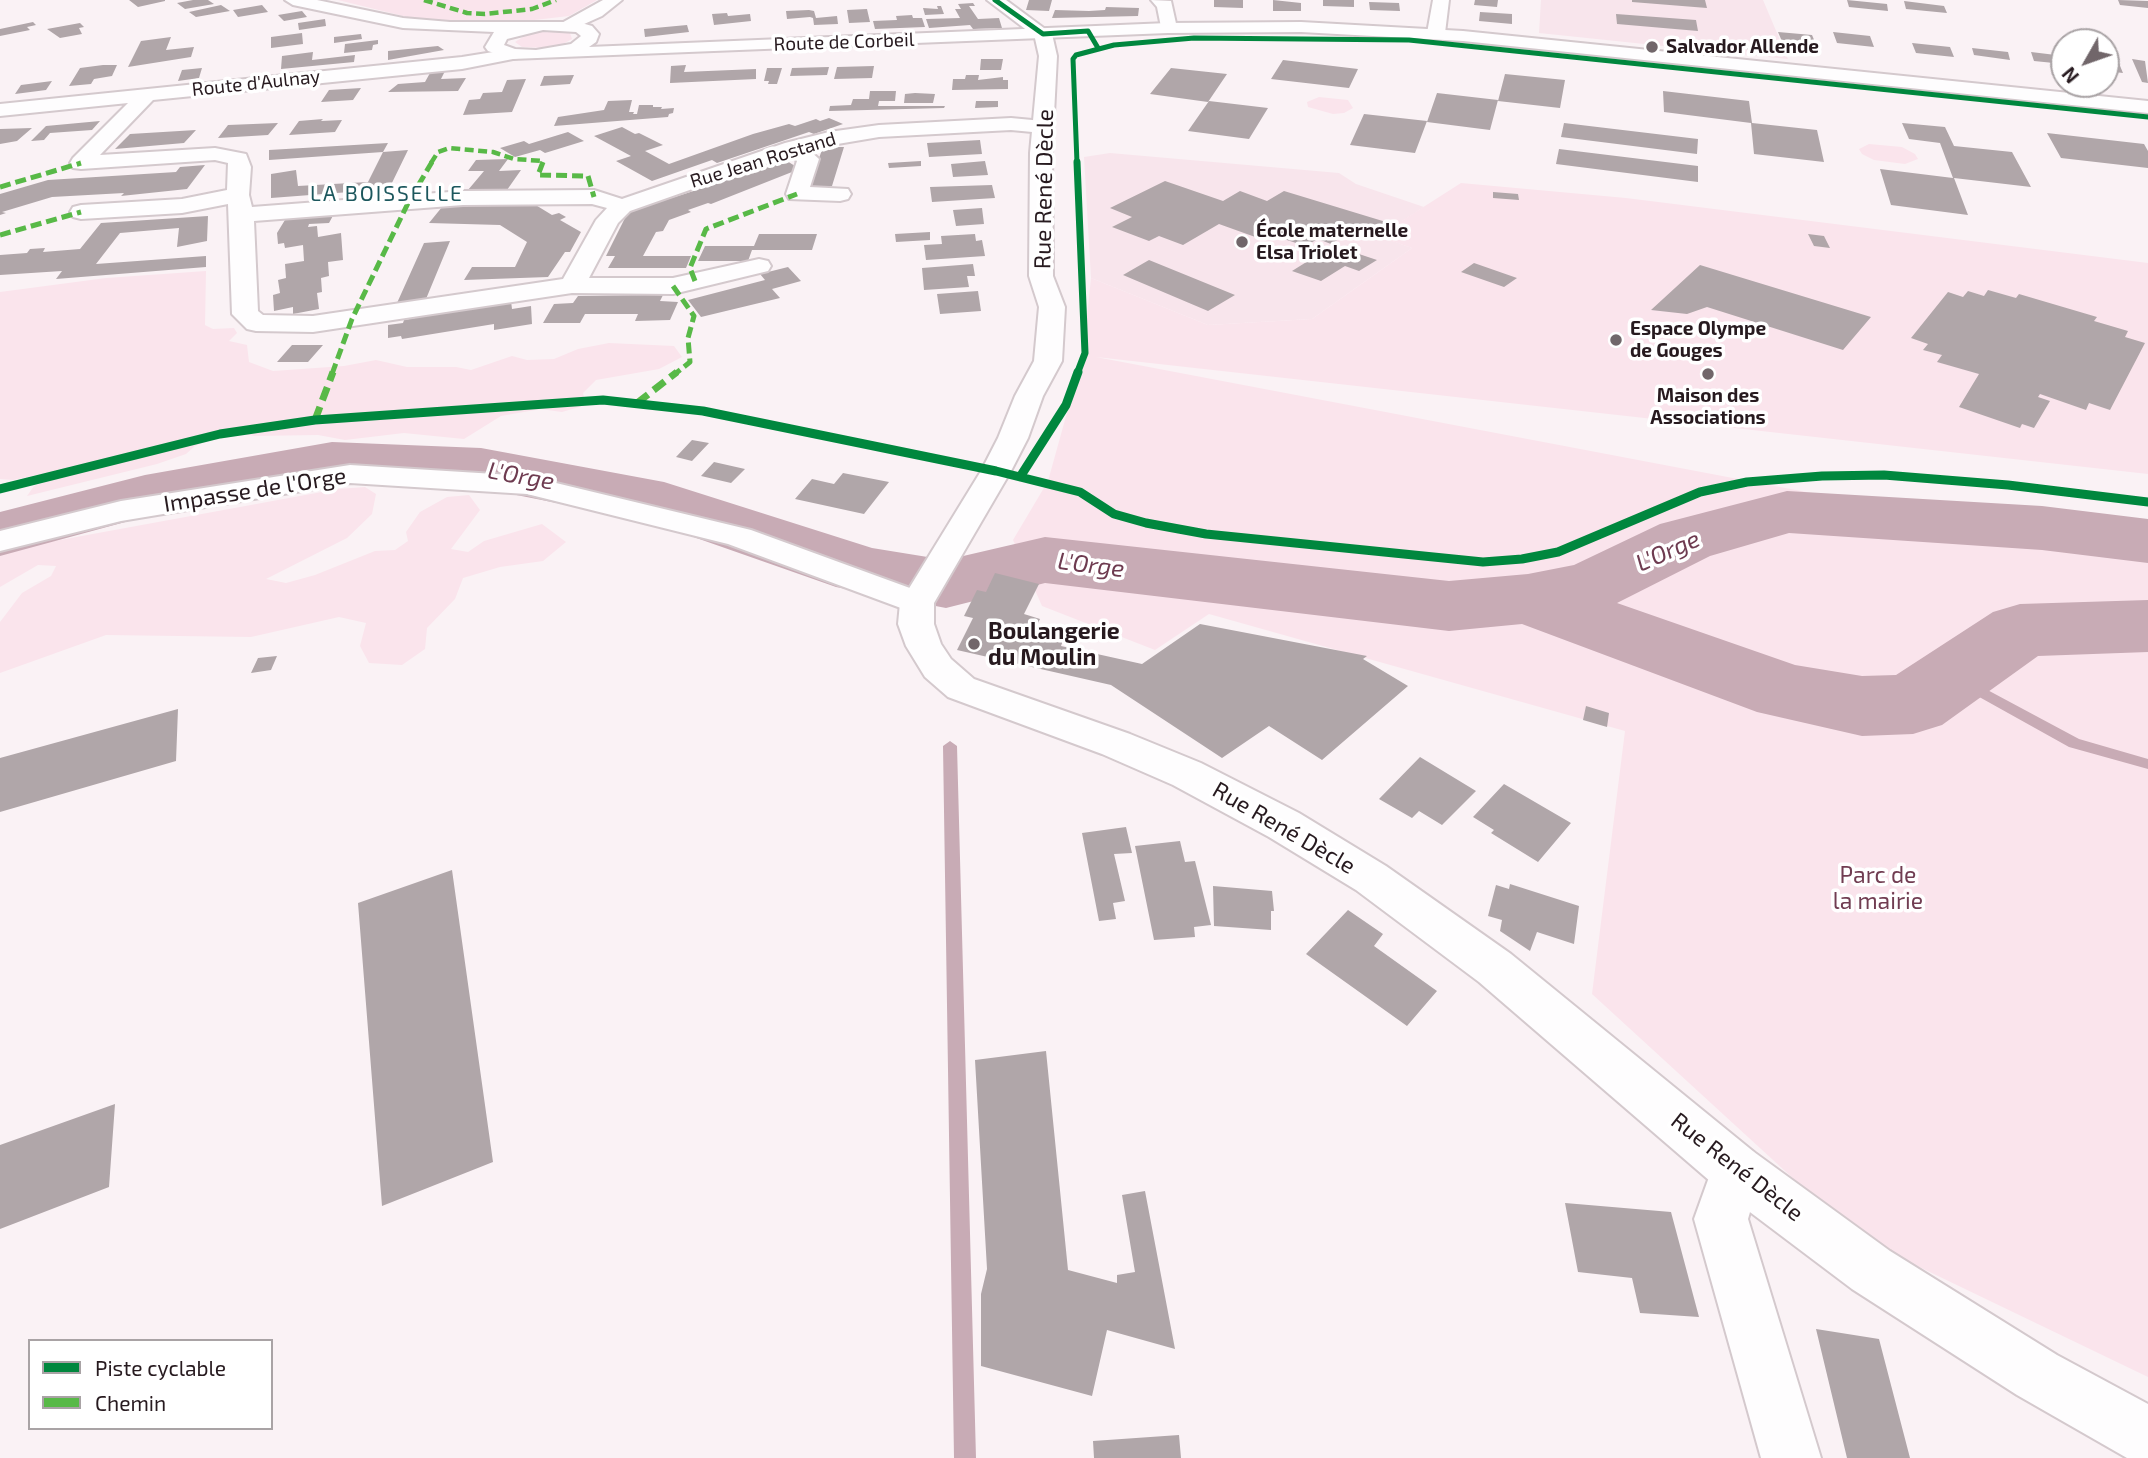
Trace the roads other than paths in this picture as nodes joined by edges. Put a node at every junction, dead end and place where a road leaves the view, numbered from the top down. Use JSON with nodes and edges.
{"nodes":[{"id":1,"x":293,"y":0,"type":"edge"},
{"id":2,"x":614,"y":0,"type":"edge"},
{"id":3,"x":995,"y":0,"type":"edge"},
{"id":4,"x":1159,"y":0,"type":"edge"},
{"id":5,"x":1441,"y":0,"type":"edge"},
{"id":6,"x":567,"y":25,"type":"junction"},
{"id":7,"x":450,"y":27,"type":"junction"},
{"id":8,"x":530,"y":27,"type":"junction"},
{"id":9,"x":1168,"y":28,"type":"junction"},
{"id":10,"x":1436,"y":33,"type":"junction"},
{"id":11,"x":1043,"y":34,"type":"junction"},
{"id":12,"x":590,"y":38,"type":"junction"},
{"id":13,"x":502,"y":46,"type":"junction"},
{"id":14,"x":646,"y":49,"type":"junction"},
{"id":15,"x":549,"y":54,"type":"junction"},
{"id":16,"x":147,"y":95,"type":"junction"},
{"id":17,"x":2148,"y":107,"type":"edge"},
{"id":18,"x":0,"y":110,"type":"edge"},
{"id":19,"x":1043,"y":127,"type":"junction"},
{"id":20,"x":792,"y":147,"type":"junction"},
{"id":21,"x":840,"y":194,"type":"dead end"},
{"id":22,"x":240,"y":205,"type":"junction"},
{"id":23,"x":622,"y":206,"type":"junction"},
{"id":24,"x":81,"y":212,"type":"dead end"},
{"id":25,"x":759,"y":266,"type":"dead end"},
{"id":26,"x":572,"y":285,"type":"junction"},
{"id":27,"x":0,"y":541,"type":"edge"},
{"id":28,"x":922,"y":592,"type":"junction"},
{"id":29,"x":1735,"y":1170,"type":"junction"},
{"id":30,"x":2148,"y":1437,"type":"edge"},
{"id":31,"x":1791,"y":1458,"type":"edge"}],
"edges":[{"from":1,"to":7,"type":"street"},
{"from":2,"to":6,"type":"street"},
{"from":3,"to":11,"type":"street"},
{"from":4,"to":9,"type":"street"},
{"from":5,"to":10,"type":"street"},
{"from":6,"to":8,"type":"street"},
{"from":6,"to":12,"type":"street"},
{"from":7,"to":8,"type":"street"},
{"from":7,"to":13,"type":"street"},
{"from":8,"to":13,"type":"street"},
{"from":9,"to":10,"type":"street","name":"Route de Corbeil"},
{"from":9,"to":11,"type":"street","name":"Route de Corbeil"},
{"from":10,"to":17,"type":"street","name":"Route de Corbeil"},
{"from":11,"to":14,"type":"street","name":"Route de Corbeil"},
{"from":11,"to":19,"type":"street","name":"Rue René Dècle"},
{"from":12,"to":14,"type":"street"},
{"from":12,"to":15,"type":"street"},
{"from":13,"to":15,"type":"street"},
{"from":13,"to":16,"type":"street","name":"Route d'Aulnay"},
{"from":14,"to":15,"type":"street"},
{"from":16,"to":18,"type":"street","name":"Route d'Aulnay"},
{"from":16,"to":22,"type":"street"},
{"from":19,"to":20,"type":"street","name":"Rue Jean Rostand"},
{"from":19,"to":28,"type":"street","name":"Rue René Dècle"},
{"from":20,"to":21,"type":"street"},
{"from":20,"to":23,"type":"street","name":"Rue Jean Rostand"},
{"from":22,"to":23,"type":"street"},
{"from":22,"to":24,"type":"street"},
{"from":22,"to":26,"type":"street"},
{"from":23,"to":26,"type":"street"},
{"from":25,"to":26,"type":"street"},
{"from":27,"to":28,"type":"street","name":"Impasse de l'Orge"},
{"from":28,"to":29,"type":"street","name":"Rue René Dècle"},
{"from":29,"to":30,"type":"street","name":"Rue René Dècle"},
{"from":29,"to":31,"type":"street"}]}
